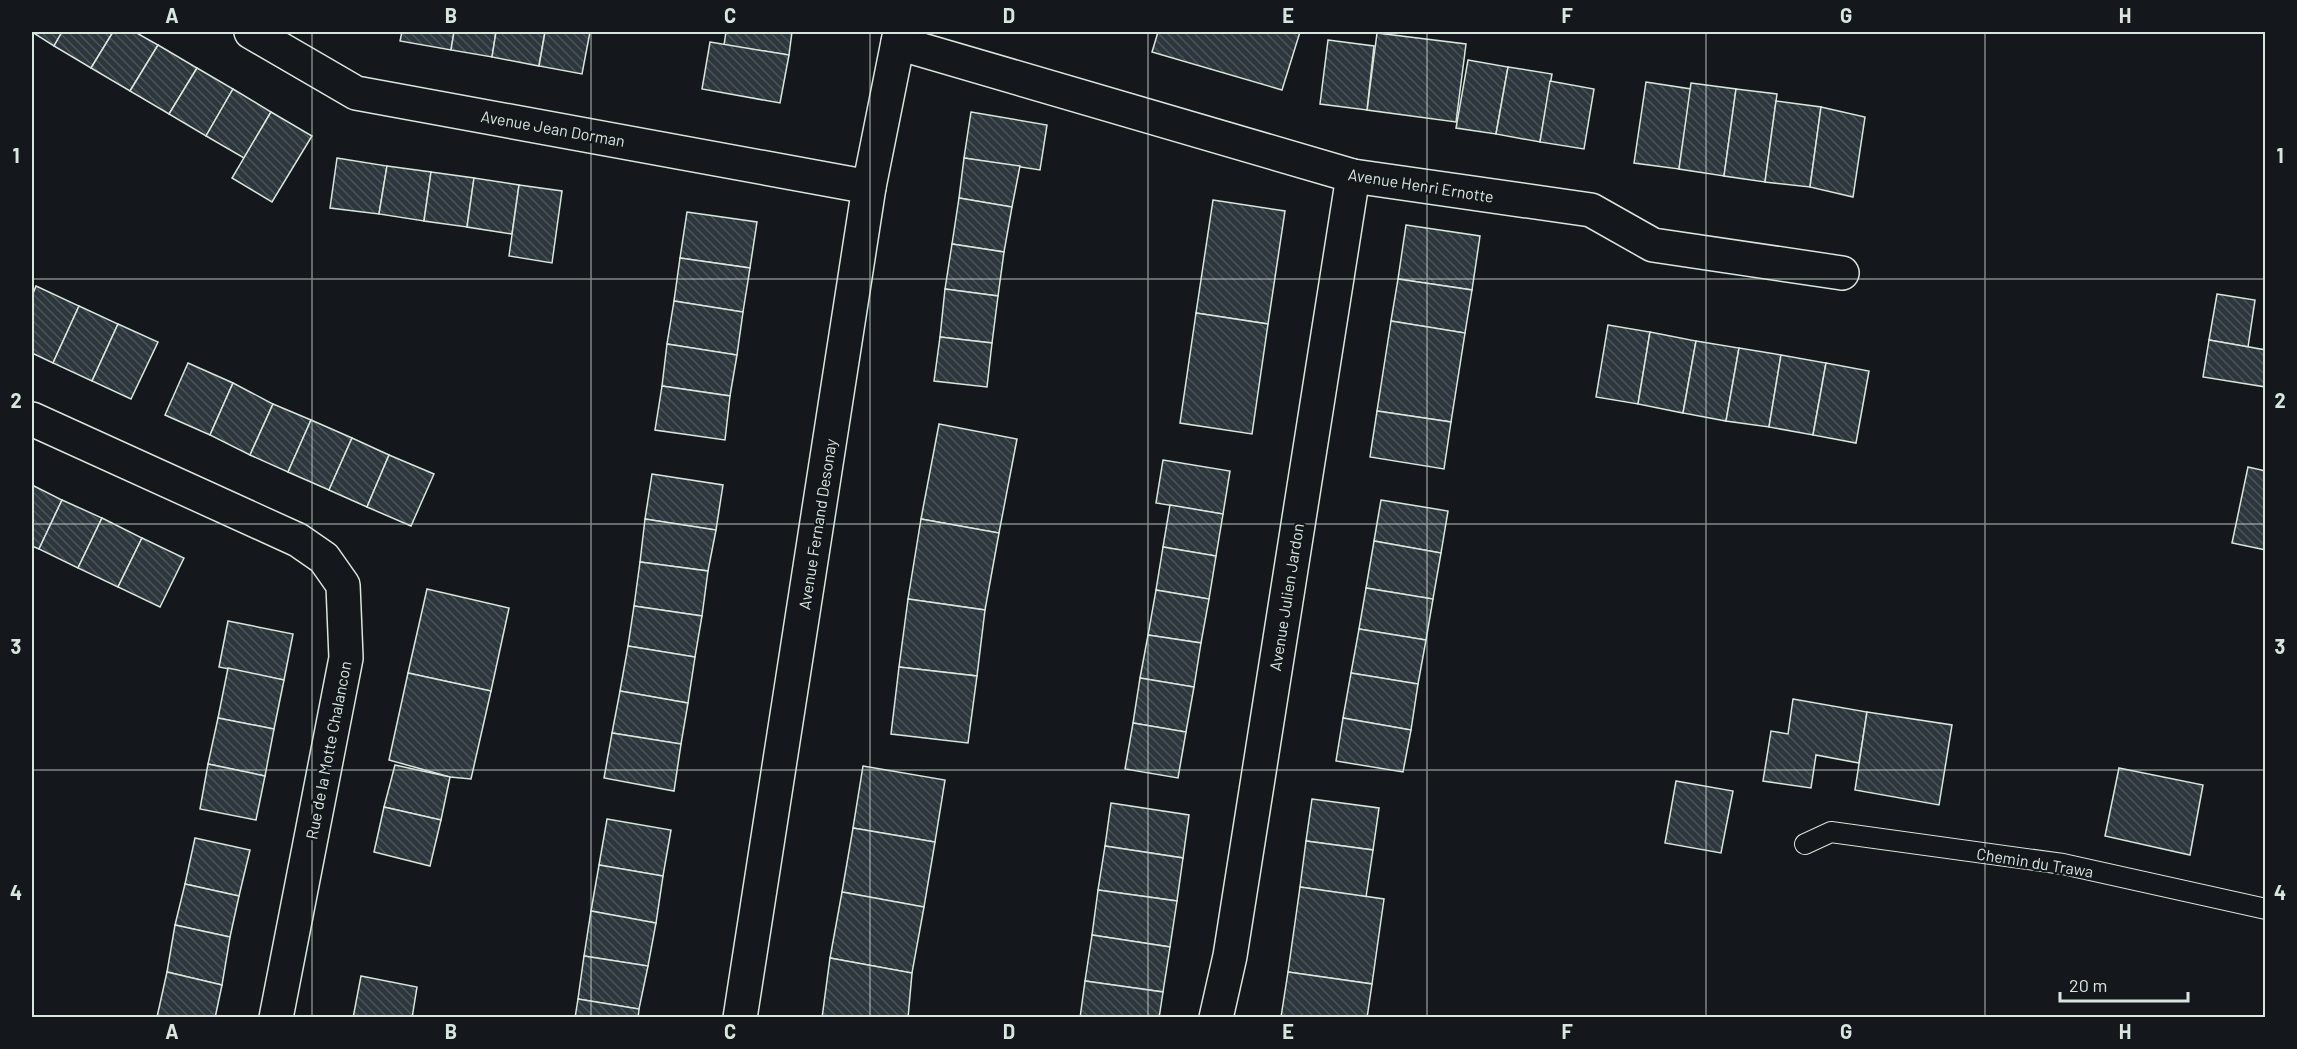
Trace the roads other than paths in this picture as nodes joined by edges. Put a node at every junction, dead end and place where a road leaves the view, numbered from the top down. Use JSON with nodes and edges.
{"nodes":[{"id":1,"x":251,"y":32,"type":"edge"},
{"id":2,"x":899,"y":37,"type":"edge"},
{"id":3,"x":1353,"y":176,"type":"junction"},
{"id":4,"x":869,"y":187,"type":"junction"},
{"id":5,"x":1842,"y":273,"type":"dead end"},
{"id":6,"x":32,"y":418,"type":"edge"},
{"id":7,"x":1805,"y":844,"type":"dead end"},
{"id":8,"x":2265,"y":909,"type":"edge"},
{"id":9,"x":276,"y":1017,"type":"edge"},
{"id":10,"x":740,"y":1017,"type":"edge"},
{"id":11,"x":1216,"y":1017,"type":"edge"}],
"edges":[{"from":1,"to":4,"type":"street","name":"Avenue Jean Dorman"},
{"from":2,"to":3,"type":"street","name":"Avenue Henri Ernotte"},
{"from":2,"to":4,"type":"street","name":"Avenue Fernand Desonay"},
{"from":3,"to":5,"type":"street","name":"Avenue Henri Ernotte"},
{"from":3,"to":11,"type":"street","name":"Avenue Julien Jardon"},
{"from":4,"to":10,"type":"street","name":"Avenue Fernand Desonay"},
{"from":6,"to":9,"type":"street","name":"Rue de la Motte Chalancon"},
{"from":7,"to":8,"type":"lane","name":"Chemin du Trawa"}]}
